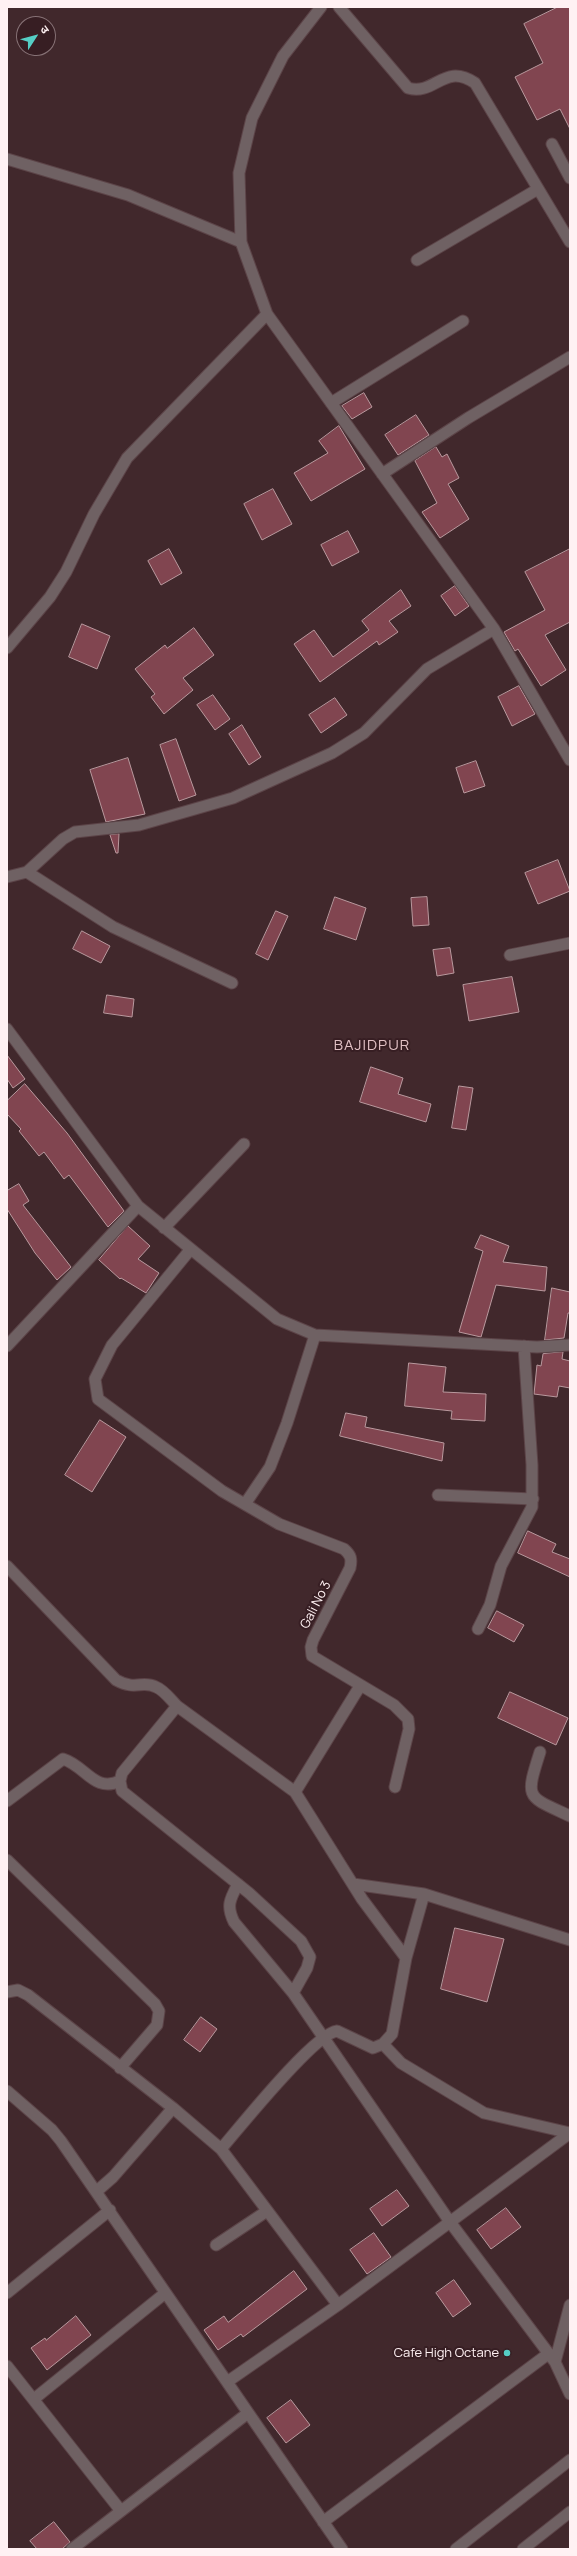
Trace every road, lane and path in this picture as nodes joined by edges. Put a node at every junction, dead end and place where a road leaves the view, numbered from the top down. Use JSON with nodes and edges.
{"nodes":[{"id":1,"x":321,"y":7,"type":"edge"},
{"id":2,"x":339,"y":7,"type":"edge"},
{"id":3,"x":552,"y":144,"type":"dead end"},
{"id":4,"x":7,"y":159,"type":"edge"},
{"id":5,"x":570,"y":178,"type":"edge"},
{"id":6,"x":538,"y":189,"type":"junction"},
{"id":7,"x":241,"y":242,"type":"junction"},
{"id":8,"x":570,"y":242,"type":"edge"},
{"id":9,"x":417,"y":260,"type":"dead end"},
{"id":10,"x":267,"y":314,"type":"junction"},
{"id":11,"x":463,"y":321,"type":"dead end"},
{"id":12,"x":570,"y":357,"type":"edge"},
{"id":13,"x":331,"y":403,"type":"junction"},
{"id":14,"x":382,"y":474,"type":"junction"},
{"id":15,"x":494,"y":628,"type":"junction"},
{"id":16,"x":7,"y":648,"type":"edge"},
{"id":17,"x":569,"y":756,"type":"edge"},
{"id":18,"x":27,"y":872,"type":"junction"},
{"id":19,"x":7,"y":877,"type":"edge"},
{"id":20,"x":570,"y":943,"type":"edge"},
{"id":21,"x":510,"y":955,"type":"dead end"},
{"id":22,"x":232,"y":983,"type":"dead end"},
{"id":23,"x":7,"y":1029,"type":"edge"},
{"id":24,"x":244,"y":1144,"type":"dead end"},
{"id":25,"x":138,"y":1206,"type":"junction"},
{"id":26,"x":164,"y":1228,"type":"junction"},
{"id":27,"x":190,"y":1250,"type":"junction"},
{"id":28,"x":315,"y":1335,"type":"junction"},
{"id":29,"x":570,"y":1345,"type":"edge"},
{"id":30,"x":7,"y":1346,"type":"edge"},
{"id":31,"x":524,"y":1346,"type":"junction"},
{"id":32,"x":438,"y":1495,"type":"dead end"},
{"id":33,"x":533,"y":1499,"type":"junction"},
{"id":34,"x":245,"y":1504,"type":"junction"},
{"id":35,"x":7,"y":1566,"type":"edge"},
{"id":36,"x":478,"y":1629,"type":"dead end"},
{"id":37,"x":360,"y":1686,"type":"junction"},
{"id":38,"x":177,"y":1706,"type":"junction"},
{"id":39,"x":540,"y":1752,"type":"dead end"},
{"id":40,"x":120,"y":1781,"type":"junction"},
{"id":41,"x":396,"y":1787,"type":"dead end"},
{"id":42,"x":295,"y":1792,"type":"junction"},
{"id":43,"x":7,"y":1801,"type":"edge"},
{"id":44,"x":570,"y":1816,"type":"edge"},
{"id":45,"x":7,"y":1860,"type":"edge"},
{"id":46,"x":238,"y":1884,"type":"junction"},
{"id":47,"x":353,"y":1884,"type":"junction"},
{"id":48,"x":424,"y":1894,"type":"junction"},
{"id":49,"x":570,"y":1940,"type":"edge"},
{"id":50,"x":406,"y":1958,"type":"junction"},
{"id":51,"x":7,"y":1992,"type":"edge"},
{"id":52,"x":293,"y":1993,"type":"junction"},
{"id":53,"x":323,"y":2037,"type":"junction"},
{"id":54,"x":383,"y":2044,"type":"junction"},
{"id":55,"x":120,"y":2068,"type":"junction"},
{"id":56,"x":7,"y":2091,"type":"edge"},
{"id":57,"x":173,"y":2108,"type":"junction"},
{"id":58,"x":570,"y":2133,"type":"edge"},
{"id":59,"x":221,"y":2149,"type":"junction"},
{"id":60,"x":98,"y":2191,"type":"junction"},
{"id":61,"x":110,"y":2210,"type":"junction"},
{"id":62,"x":267,"y":2210,"type":"junction"},
{"id":63,"x":450,"y":2222,"type":"junction"},
{"id":64,"x":216,"y":2245,"type":"dead end"},
{"id":65,"x":7,"y":2292,"type":"edge"},
{"id":66,"x":164,"y":2294,"type":"junction"},
{"id":67,"x":338,"y":2305,"type":"junction"},
{"id":68,"x":570,"y":2305,"type":"edge"},
{"id":69,"x":552,"y":2358,"type":"junction"},
{"id":70,"x":7,"y":2366,"type":"edge"},
{"id":71,"x":227,"y":2382,"type":"junction"},
{"id":72,"x":570,"y":2394,"type":"edge"},
{"id":73,"x":34,"y":2400,"type":"junction"},
{"id":74,"x":248,"y":2413,"type":"junction"},
{"id":75,"x":570,"y":2460,"type":"edge"},
{"id":76,"x":121,"y":2511,"type":"junction"},
{"id":77,"x":570,"y":2512,"type":"edge"},
{"id":78,"x":323,"y":2522,"type":"junction"},
{"id":79,"x":72,"y":2549,"type":"edge"},
{"id":80,"x":342,"y":2549,"type":"edge"},
{"id":81,"x":456,"y":2549,"type":"edge"},
{"id":82,"x":524,"y":2549,"type":"edge"}],
"edges":[{"from":1,"to":7,"type":"street"},
{"from":2,"to":6,"type":"street"},
{"from":3,"to":5,"type":"street"},
{"from":4,"to":7,"type":"street"},
{"from":6,"to":8,"type":"street"},
{"from":6,"to":9,"type":"street"},
{"from":7,"to":10,"type":"street"},
{"from":10,"to":13,"type":"street"},
{"from":10,"to":16,"type":"street"},
{"from":11,"to":13,"type":"street"},
{"from":12,"to":14,"type":"street"},
{"from":13,"to":14,"type":"street"},
{"from":14,"to":15,"type":"street"},
{"from":15,"to":17,"type":"street"},
{"from":15,"to":18,"type":"street"},
{"from":18,"to":19,"type":"street"},
{"from":18,"to":22,"type":"street"},
{"from":20,"to":21,"type":"street"},
{"from":23,"to":25,"type":"street"},
{"from":24,"to":26,"type":"street"},
{"from":25,"to":26,"type":"street"},
{"from":25,"to":30,"type":"street"},
{"from":26,"to":27,"type":"street"},
{"from":27,"to":28,"type":"street"},
{"from":27,"to":34,"type":"street"},
{"from":28,"to":31,"type":"street"},
{"from":28,"to":34,"type":"street"},
{"from":29,"to":31,"type":"street"},
{"from":31,"to":33,"type":"street"},
{"from":32,"to":33,"type":"street"},
{"from":33,"to":36,"type":"street"},
{"from":34,"to":37,"type":"street","name":"Gali No 3"},
{"from":35,"to":38,"type":"street"},
{"from":37,"to":41,"type":"street"},
{"from":37,"to":42,"type":"street"},
{"from":38,"to":40,"type":"street"},
{"from":38,"to":42,"type":"street"},
{"from":39,"to":44,"type":"street"},
{"from":40,"to":43,"type":"street"},
{"from":40,"to":46,"type":"street"},
{"from":42,"to":47,"type":"street"},
{"from":45,"to":55,"type":"street"},
{"from":46,"to":52,"type":"street"},
{"from":46,"to":52,"type":"street"},
{"from":47,"to":48,"type":"street"},
{"from":47,"to":50,"type":"street"},
{"from":48,"to":49,"type":"street"},
{"from":48,"to":50,"type":"street"},
{"from":50,"to":54,"type":"street"},
{"from":51,"to":55,"type":"street"},
{"from":52,"to":53,"type":"street"},
{"from":53,"to":54,"type":"street"},
{"from":53,"to":59,"type":"street"},
{"from":53,"to":63,"type":"street"},
{"from":54,"to":58,"type":"street"},
{"from":55,"to":57,"type":"street"},
{"from":56,"to":60,"type":"street"},
{"from":57,"to":59,"type":"street"},
{"from":57,"to":60,"type":"street"},
{"from":58,"to":63,"type":"street"},
{"from":59,"to":62,"type":"street"},
{"from":60,"to":61,"type":"street"},
{"from":61,"to":65,"type":"street"},
{"from":61,"to":66,"type":"street"},
{"from":62,"to":64,"type":"street"},
{"from":62,"to":67,"type":"street"},
{"from":63,"to":67,"type":"street"},
{"from":63,"to":69,"type":"street"},
{"from":66,"to":71,"type":"street"},
{"from":66,"to":73,"type":"street"},
{"from":67,"to":71,"type":"street"},
{"from":68,"to":69,"type":"street"},
{"from":69,"to":72,"type":"street"},
{"from":69,"to":78,"type":"street"},
{"from":70,"to":73,"type":"street"},
{"from":71,"to":74,"type":"street"},
{"from":73,"to":76,"type":"street"},
{"from":74,"to":76,"type":"street"},
{"from":74,"to":78,"type":"street"},
{"from":75,"to":81,"type":"street"},
{"from":76,"to":79,"type":"street"},
{"from":77,"to":82,"type":"street"},
{"from":78,"to":80,"type":"street"}]}
